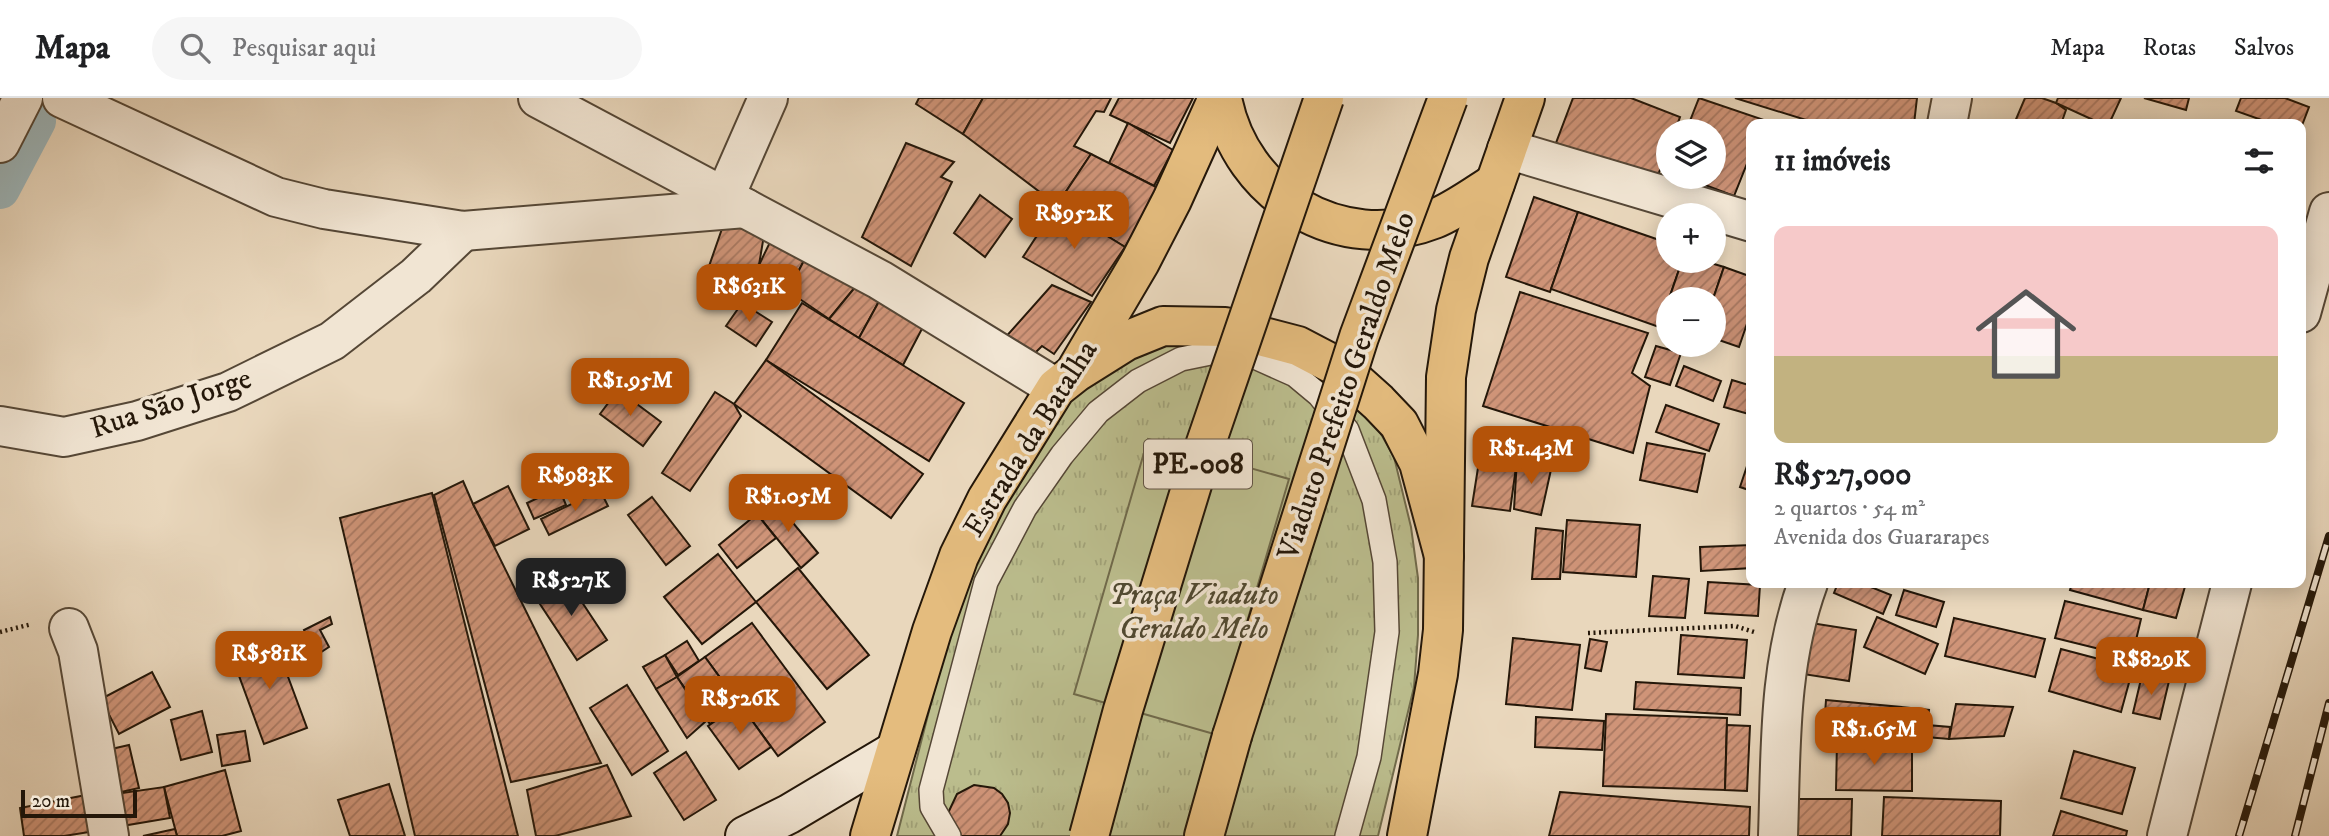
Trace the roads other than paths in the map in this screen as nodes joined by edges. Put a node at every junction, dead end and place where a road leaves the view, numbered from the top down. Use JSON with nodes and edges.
{"nodes":[{"id":1,"x":23,"y":98,"type":"edge"},
{"id":2,"x":62,"y":98,"type":"edge"},
{"id":3,"x":538,"y":98,"type":"edge"},
{"id":4,"x":768,"y":98,"type":"edge"},
{"id":5,"x":1220,"y":98,"type":"edge"},
{"id":6,"x":1324,"y":98,"type":"edge"},
{"id":7,"x":1448,"y":98,"type":"edge"},
{"id":8,"x":1525,"y":98,"type":"edge"},
{"id":9,"x":1952,"y":98,"type":"edge"},
{"id":10,"x":1948,"y":119,"type":"edge"},
{"id":11,"x":0,"y":143,"type":"edge"},
{"id":12,"x":1501,"y":166,"type":"junction"},
{"id":13,"x":735,"y":202,"type":"junction"},
{"id":14,"x":2329,"y":212,"type":"edge"},
{"id":15,"x":1746,"y":221,"type":"edge"},
{"id":16,"x":463,"y":231,"type":"junction"},
{"id":17,"x":2306,"y":295,"type":"edge"},
{"id":18,"x":1065,"y":380,"type":"junction"},
{"id":19,"x":0,"y":426,"type":"edge"},
{"id":20,"x":1444,"y":556,"type":"junction"},
{"id":21,"x":1806,"y":588,"type":"edge"},
{"id":22,"x":2231,"y":588,"type":"edge"},
{"id":23,"x":69,"y":628,"type":"dead end"},
{"id":24,"x":895,"y":751,"type":"junction"},
{"id":25,"x":109,"y":836,"type":"edge"},
{"id":26,"x":745,"y":836,"type":"edge"},
{"id":27,"x":870,"y":836,"type":"edge"},
{"id":28,"x":949,"y":836,"type":"edge"},
{"id":29,"x":1089,"y":836,"type":"edge"},
{"id":30,"x":1204,"y":836,"type":"edge"},
{"id":31,"x":1347,"y":836,"type":"edge"},
{"id":32,"x":1407,"y":836,"type":"edge"},
{"id":33,"x":1778,"y":836,"type":"edge"},
{"id":34,"x":2167,"y":836,"type":"edge"}],
"edges":[{"from":1,"to":11,"type":"street"},
{"from":2,"to":16,"type":"street"},
{"from":3,"to":13,"type":"street"},
{"from":4,"to":13,"type":"street"},
{"from":5,"to":12,"type":"main road"},
{"from":5,"to":18,"type":"main road","name":"Estrada da Batalha"},
{"from":6,"to":29,"type":"main road","number":"PE-008","bridge":true},
{"from":7,"to":30,"type":"main road","name":"Viaduto Prefeito Geraldo Melo","bridge":true},
{"from":8,"to":12,"type":"main road"},
{"from":9,"to":10,"type":"street"},
{"from":12,"to":15,"type":"street"},
{"from":12,"to":20,"type":"main road"},
{"from":13,"to":16,"type":"street"},
{"from":13,"to":18,"type":"street"},
{"from":14,"to":17,"type":"street"},
{"from":16,"to":19,"type":"street","name":"Rua São Jorge"},
{"from":18,"to":20,"type":"main road"},
{"from":18,"to":24,"type":"main road","name":"Estrada da Batalha"},
{"from":20,"to":32,"type":"main road"},
{"from":21,"to":33,"type":"street"},
{"from":22,"to":34,"type":"street"},
{"from":23,"to":25,"type":"street"},
{"from":24,"to":26,"type":"street"},
{"from":24,"to":27,"type":"main road","name":"Estrada da Batalha"},
{"from":28,"to":31,"type":"lane"}]}
